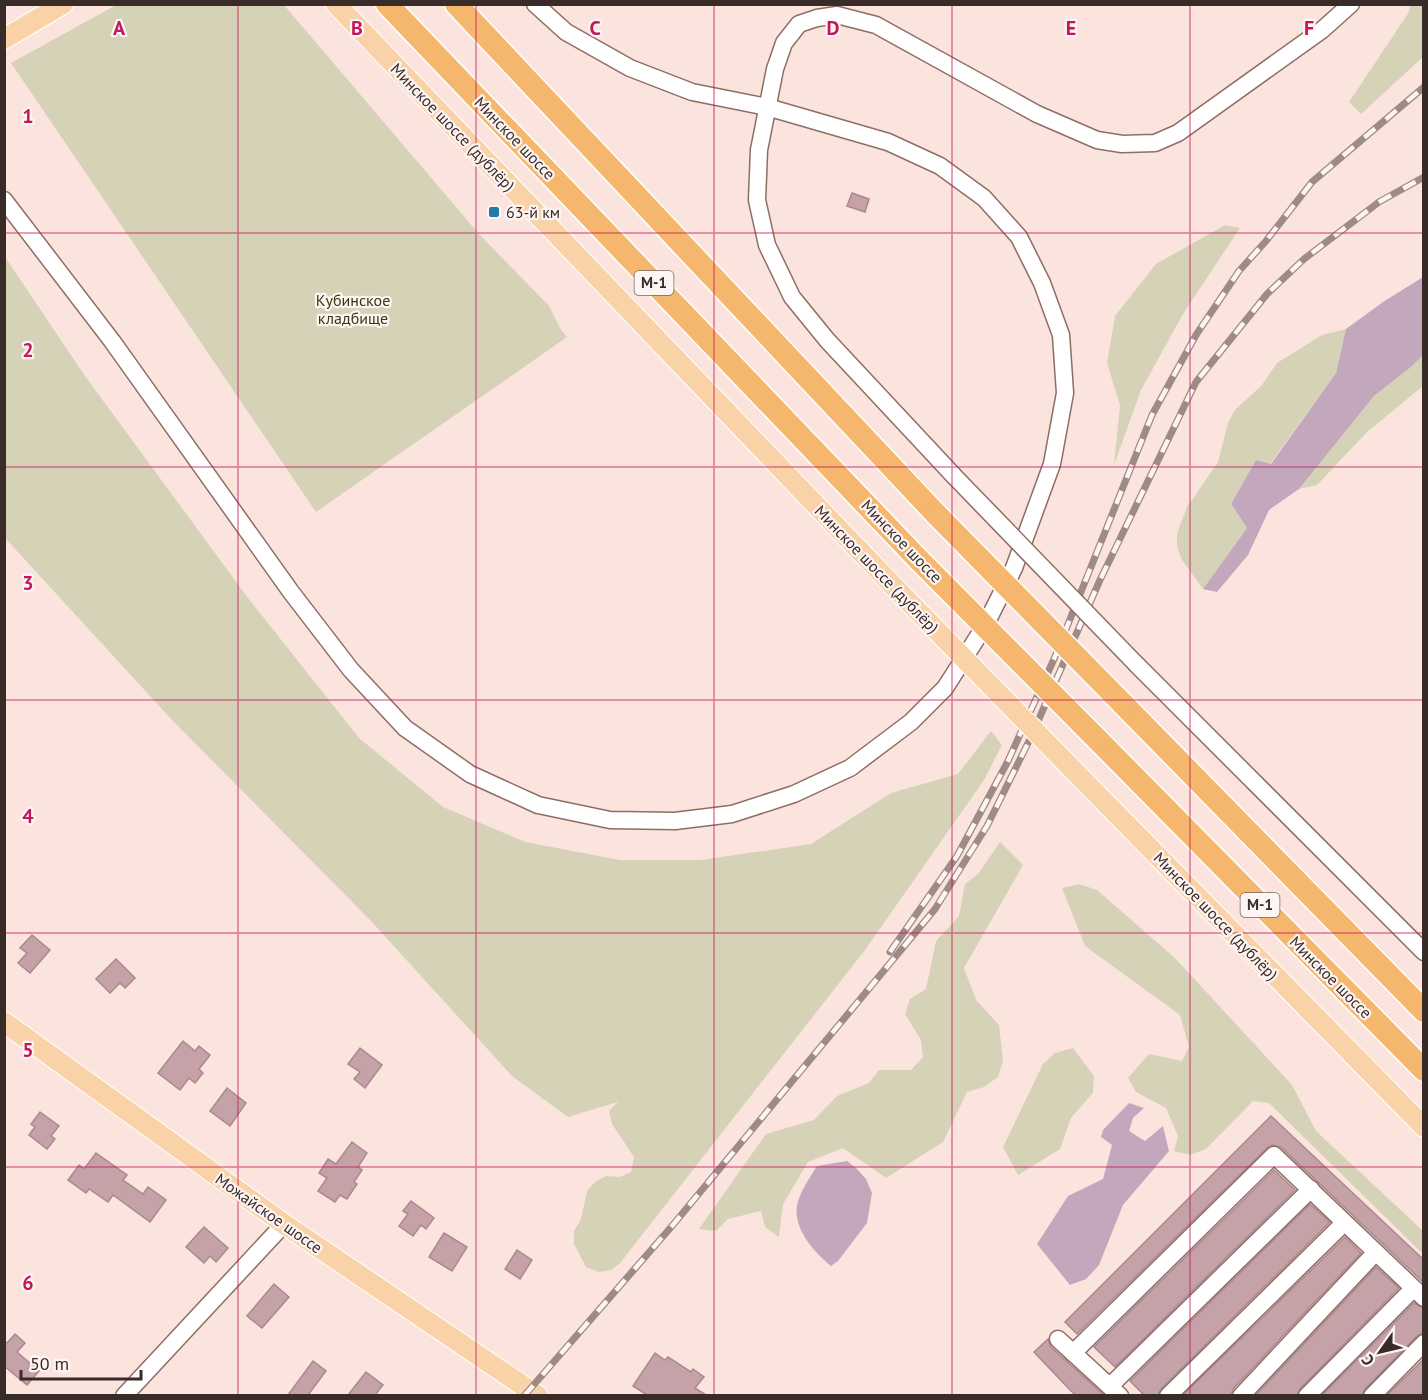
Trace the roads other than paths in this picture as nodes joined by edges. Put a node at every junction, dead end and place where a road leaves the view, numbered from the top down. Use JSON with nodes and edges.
{"nodes":[{"id":1,"x":63,"y":4,"type":"edge"},
{"id":2,"x":336,"y":4,"type":"edge"},
{"id":3,"x":387,"y":4,"type":"edge"},
{"id":4,"x":456,"y":4,"type":"edge"},
{"id":5,"x":535,"y":4,"type":"edge"},
{"id":6,"x":1351,"y":4,"type":"edge"},
{"id":7,"x":4,"y":39,"type":"edge"},
{"id":8,"x":767,"y":107,"type":"junction"},
{"id":9,"x":4,"y":200,"type":"edge"},
{"id":10,"x":1424,"y":952,"type":"edge"},
{"id":11,"x":1424,"y":1011,"type":"edge"},
{"id":12,"x":4,"y":1022,"type":"edge"},
{"id":13,"x":1424,"y":1070,"type":"edge"},
{"id":14,"x":1424,"y":1127,"type":"edge"},
{"id":15,"x":1311,"y":1189,"type":"junction"},
{"id":16,"x":1344,"y":1223,"type":"junction"},
{"id":17,"x":284,"y":1224,"type":"junction"},
{"id":18,"x":1375,"y":1253,"type":"junction"},
{"id":19,"x":1418,"y":1294,"type":"edge"},
{"id":20,"x":1058,"y":1339,"type":"dead end"},
{"id":21,"x":1424,"y":1343,"type":"edge"},
{"id":22,"x":1073,"y":1353,"type":"junction"},
{"id":23,"x":1115,"y":1391,"type":"edge"},
{"id":24,"x":124,"y":1395,"type":"edge"},
{"id":25,"x":538,"y":1395,"type":"edge"},
{"id":26,"x":1168,"y":1395,"type":"edge"},
{"id":27,"x":1241,"y":1395,"type":"edge"},
{"id":28,"x":1307,"y":1395,"type":"edge"},
{"id":29,"x":1372,"y":1395,"type":"edge"}],
"edges":[{"from":1,"to":7,"type":"main road"},
{"from":2,"to":14,"type":"main road","name":"Минское шоссе (дублёр)","bridge":true},
{"from":3,"to":13,"type":"highway","name":"Минское шоссе","number":"М-1","bridge":true},
{"from":4,"to":11,"type":"highway","number":"М-1","bridge":true},
{"from":5,"to":8,"type":"street"},
{"from":6,"to":8,"type":"street"},
{"from":8,"to":9,"type":"street"},
{"from":8,"to":10,"type":"street","bridge":true},
{"from":12,"to":17,"type":"main road","name":"Можайское шоссе"},
{"from":15,"to":16,"type":"street"},
{"from":15,"to":22,"type":"street"},
{"from":15,"to":23,"type":"street"},
{"from":16,"to":18,"type":"street"},
{"from":16,"to":26,"type":"street"},
{"from":17,"to":24,"type":"street"},
{"from":17,"to":25,"type":"main road","name":"Можайское шоссе"},
{"from":18,"to":19,"type":"street"},
{"from":18,"to":27,"type":"street"},
{"from":19,"to":28,"type":"street"},
{"from":20,"to":22,"type":"street"},
{"from":21,"to":29,"type":"street"},
{"from":22,"to":23,"type":"street"}]}
